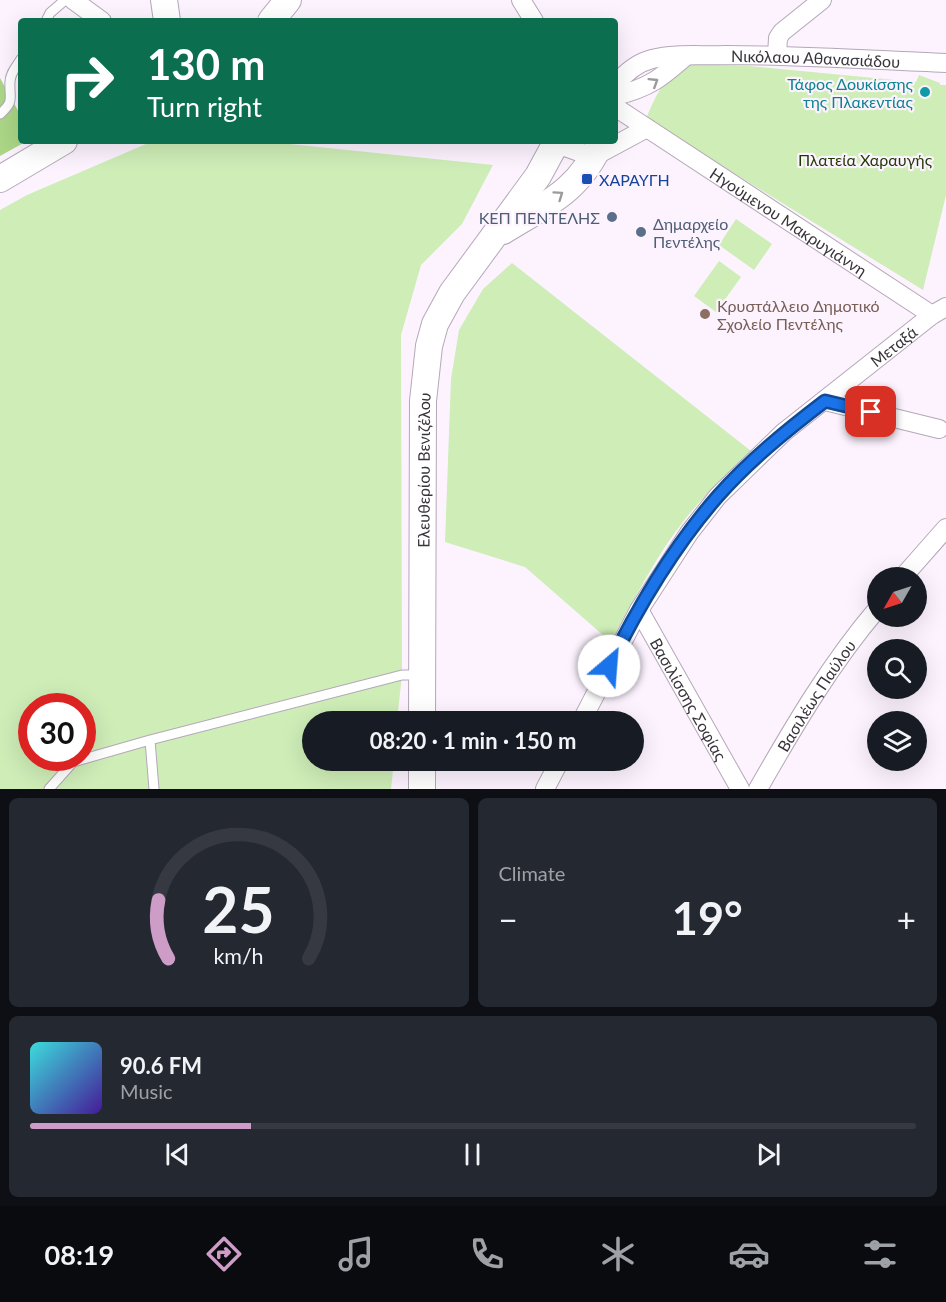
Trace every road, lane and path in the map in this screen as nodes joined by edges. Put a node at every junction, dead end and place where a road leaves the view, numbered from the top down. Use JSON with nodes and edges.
{"nodes":[{"id":1,"x":65,"y":0,"type":"edge"},
{"id":2,"x":73,"y":0,"type":"edge"},
{"id":3,"x":164,"y":0,"type":"edge"},
{"id":4,"x":288,"y":0,"type":"edge"},
{"id":5,"x":520,"y":0,"type":"edge"},
{"id":6,"x":822,"y":0,"type":"edge"},
{"id":7,"x":48,"y":18,"type":"edge"},
{"id":8,"x":98,"y":18,"type":"edge"},
{"id":9,"x":167,"y":18,"type":"edge"},
{"id":10,"x":273,"y":18,"type":"edge"},
{"id":11,"x":532,"y":18,"type":"edge"},
{"id":12,"x":777,"y":55,"type":"junction"},
{"id":13,"x":686,"y":56,"type":"junction"},
{"id":14,"x":946,"y":63,"type":"edge"},
{"id":15,"x":18,"y":65,"type":"edge"},
{"id":16,"x":618,"y":82,"type":"edge"},
{"id":17,"x":618,"y":95,"type":"edge"},
{"id":18,"x":618,"y":109,"type":"edge"},
{"id":19,"x":0,"y":114,"type":"edge"},
{"id":20,"x":647,"y":128,"type":"junction"},
{"id":21,"x":618,"y":140,"type":"edge"},
{"id":22,"x":59,"y":144,"type":"edge"},
{"id":23,"x":556,"y":144,"type":"edge"},
{"id":24,"x":568,"y":144,"type":"edge"},
{"id":25,"x":597,"y":149,"type":"edge"},
{"id":26,"x":0,"y":179,"type":"edge"},
{"id":27,"x":493,"y":238,"type":"junction"},
{"id":28,"x":939,"y":311,"type":"edge"},
{"id":29,"x":825,"y":401,"type":"junction"},
{"id":30,"x":939,"y":429,"type":"dead end"},
{"id":31,"x":946,"y":528,"type":"edge"},
{"id":32,"x":912,"y":567,"type":"edge"},
{"id":33,"x":639,"y":610,"type":"junction"},
{"id":34,"x":867,"y":621,"type":"edge"},
{"id":35,"x":422,"y":675,"type":"junction"},
{"id":36,"x":422,"y":711,"type":"edge"},
{"id":37,"x":587,"y":711,"type":"edge"},
{"id":38,"x":150,"y":740,"type":"junction"},
{"id":39,"x":422,"y":771,"type":"edge"},
{"id":40,"x":554,"y":771,"type":"edge"},
{"id":41,"x":49,"y":789,"type":"edge"},
{"id":42,"x":154,"y":789,"type":"edge"},
{"id":43,"x":422,"y":789,"type":"edge"},
{"id":44,"x":545,"y":789,"type":"edge"},
{"id":45,"x":740,"y":789,"type":"edge"},
{"id":46,"x":758,"y":789,"type":"edge"}],
"edges":[{"from":1,"to":7,"type":"lane"},
{"from":2,"to":8,"type":"street"},
{"from":3,"to":9,"type":"main road"},
{"from":4,"to":10,"type":"main road"},
{"from":5,"to":11,"type":"street"},
{"from":6,"to":12,"type":"street"},
{"from":12,"to":13,"type":"street","name":"Νικόλαου Αθανασιάδου"},
{"from":12,"to":14,"type":"street","name":"Νικόλαου Αθανασιάδου"},
{"from":13,"to":16,"type":"street","name":"Νικόλαου Αθανασιάδου"},
{"from":17,"to":13,"type":"street","one_way":true},
{"from":15,"to":19,"type":"lane"},
{"from":18,"to":20,"type":"street","name":"Ηγούμενου Μακρυγιάννη"},
{"from":20,"to":21,"type":"street"},
{"from":20,"to":28,"type":"street","name":"Ηγούμενου Μακρυγιάννη"},
{"from":22,"to":26,"type":"main road"},
{"from":23,"to":27,"type":"main road","name":"Ελευθερίου Βενιζέλου"},
{"from":24,"to":25,"type":"street"},
{"from":27,"to":25,"type":"main road","name":"Ελευθερίου Βενιζέλου","one_way":true},
{"from":27,"to":35,"type":"main road","name":"Ελευθερίου Βενιζέλου"},
{"from":28,"to":29,"type":"street","name":"Μεταξά"},
{"from":29,"to":30,"type":"street"},
{"from":29,"to":33,"type":"street","name":"Μεταξά"},
{"from":31,"to":32,"type":"street"},
{"from":33,"to":37,"type":"street","name":"Μεταξά"},
{"from":33,"to":45,"type":"street","name":"Βασιλίσσης Σοφίας"},
{"from":34,"to":46,"type":"street","name":"Βασιλέως Παύλου"},
{"from":35,"to":36,"type":"main road","name":"Ελευθερίου Βενιζέλου"},
{"from":35,"to":38,"type":"lane"},
{"from":38,"to":41,"type":"lane"},
{"from":38,"to":42,"type":"lane"},
{"from":39,"to":43,"type":"main road"},
{"from":40,"to":44,"type":"street"}]}
